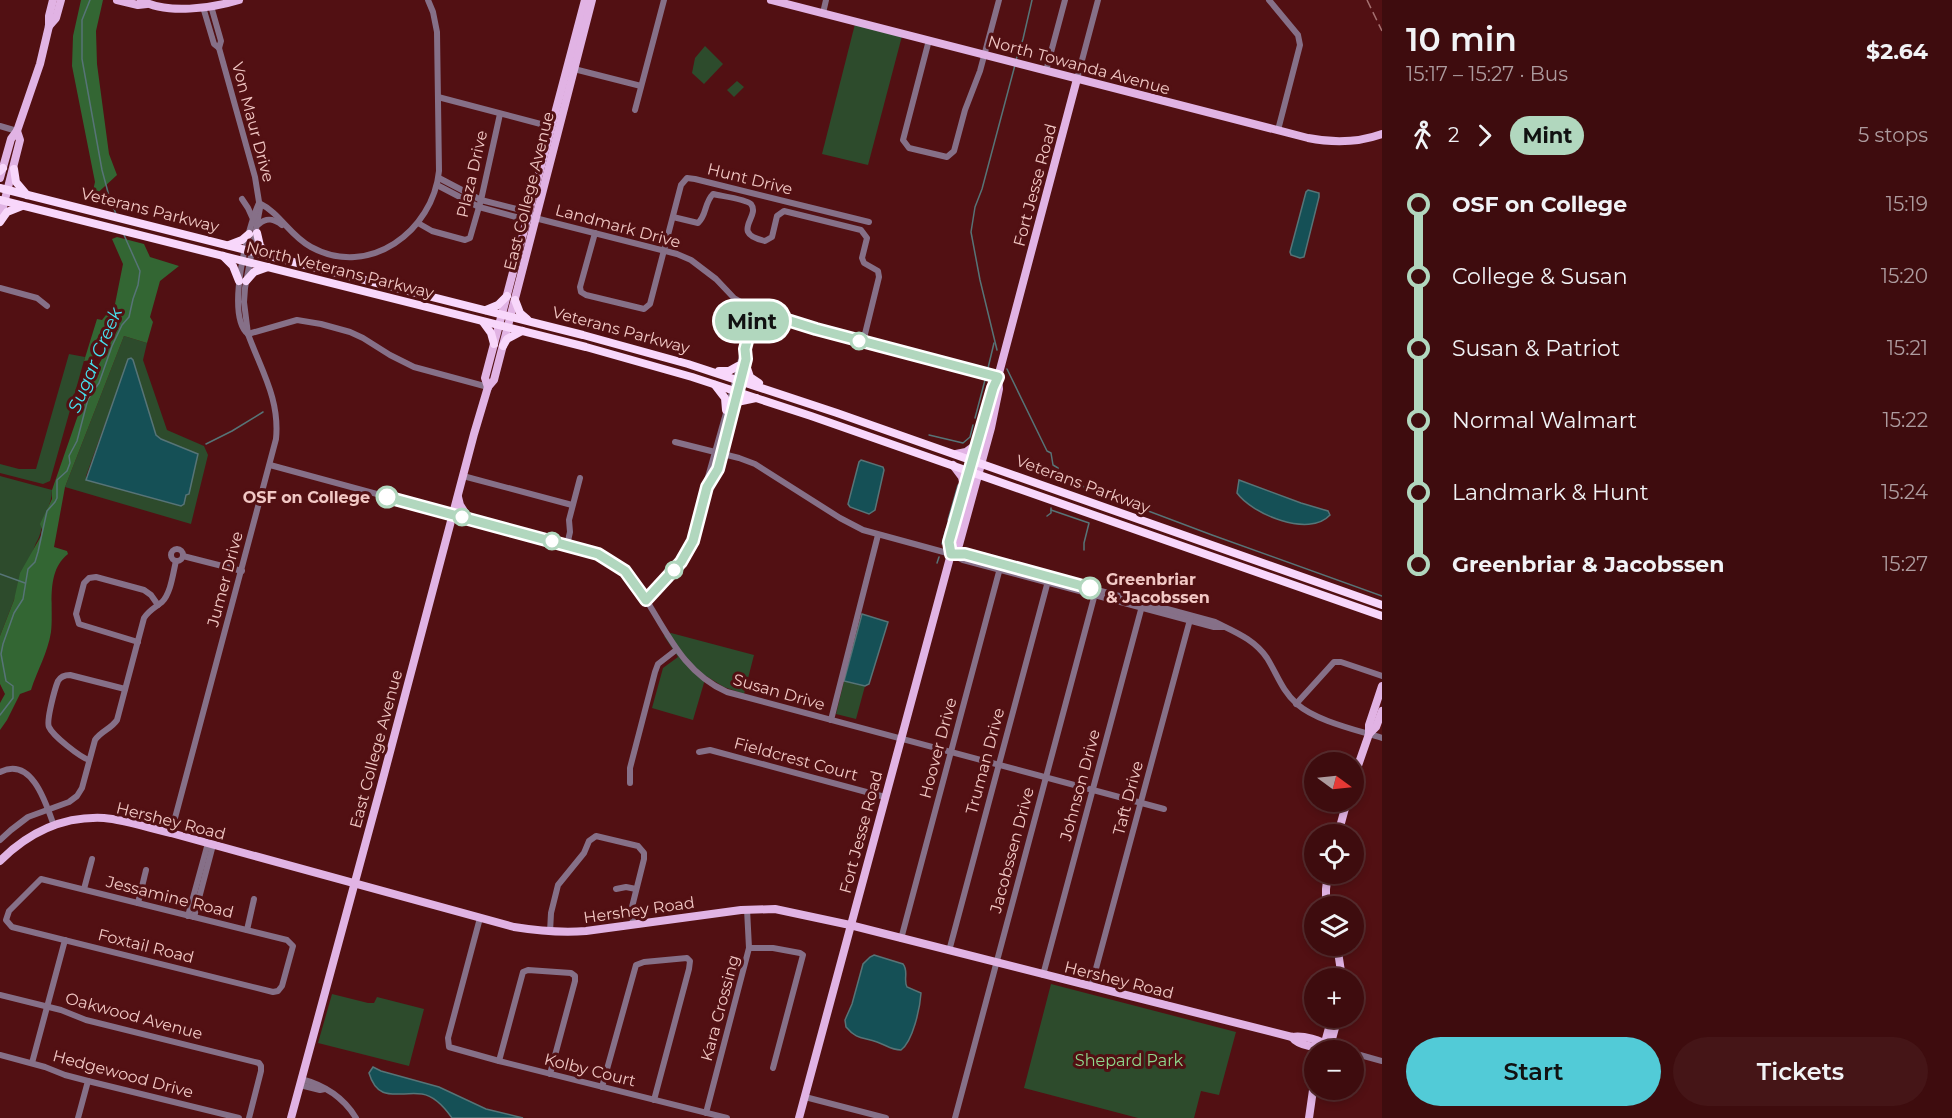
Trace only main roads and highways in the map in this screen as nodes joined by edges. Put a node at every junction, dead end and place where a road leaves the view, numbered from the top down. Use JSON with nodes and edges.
{"nodes":[{"id":1,"x":53,"y":0,"type":"edge"},
{"id":2,"x":60,"y":0,"type":"edge"},
{"id":3,"x":117,"y":0,"type":"edge"},
{"id":4,"x":239,"y":0,"type":"edge"},
{"id":5,"x":585,"y":0,"type":"edge"},
{"id":6,"x":592,"y":0,"type":"edge"},
{"id":7,"x":771,"y":0,"type":"edge"},
{"id":8,"x":146,"y":1,"type":"edge"},
{"id":9,"x":208,"y":5,"type":"edge"},
{"id":10,"x":50,"y":26,"type":"junction"},
{"id":11,"x":1077,"y":79,"type":"junction"},
{"id":12,"x":17,"y":131,"type":"junction"},
{"id":13,"x":556,"y":132,"type":"junction"},
{"id":14,"x":1382,"y":134,"type":"edge"},
{"id":15,"x":1,"y":169,"type":"edge"},
{"id":16,"x":14,"y":169,"type":"junction"},
{"id":17,"x":0,"y":178,"type":"edge"},
{"id":18,"x":4,"y":189,"type":"edge"},
{"id":19,"x":28,"y":195,"type":"junction"},
{"id":20,"x":3,"y":201,"type":"edge"},
{"id":21,"x":22,"y":206,"type":"junction"},
{"id":22,"x":0,"y":222,"type":"edge"},
{"id":23,"x":227,"y":245,"type":"junction"},
{"id":24,"x":223,"y":256,"type":"junction"},
{"id":25,"x":269,"y":256,"type":"junction"},
{"id":26,"x":268,"y":267,"type":"junction"},
{"id":27,"x":511,"y":298,"type":"junction"},
{"id":28,"x":486,"y":310,"type":"junction"},
{"id":29,"x":506,"y":315,"type":"junction"},
{"id":30,"x":482,"y":321,"type":"junction"},
{"id":31,"x":530,"y":321,"type":"junction"},
{"id":32,"x":503,"y":327,"type":"junction"},
{"id":33,"x":522,"y":331,"type":"junction"},
{"id":34,"x":498,"y":345,"type":"junction"},
{"id":35,"x":713,"y":371,"type":"junction"},
{"id":36,"x":998,"y":377,"type":"junction"},
{"id":37,"x":712,"y":383,"type":"junction"},
{"id":38,"x":764,"y":387,"type":"junction"},
{"id":39,"x":758,"y":398,"type":"junction"},
{"id":40,"x":978,"y":443,"type":"junction"},
{"id":41,"x":986,"y":448,"type":"junction"},
{"id":42,"x":956,"y":454,"type":"junction"},
{"id":43,"x":977,"y":462,"type":"junction"},
{"id":44,"x":953,"y":465,"type":"junction"},
{"id":45,"x":997,"y":469,"type":"junction"},
{"id":46,"x":974,"y":473,"type":"junction"},
{"id":47,"x":995,"y":480,"type":"junction"},
{"id":48,"x":964,"y":489,"type":"junction"},
{"id":49,"x":973,"y":492,"type":"junction"},
{"id":50,"x":458,"y":495,"type":"junction"},
{"id":51,"x":469,"y":519,"type":"road end"},
{"id":52,"x":951,"y":554,"type":"junction"},
{"id":53,"x":1382,"y":605,"type":"edge"},
{"id":54,"x":1382,"y":616,"type":"edge"},
{"id":55,"x":1382,"y":686,"type":"edge"},
{"id":56,"x":1382,"y":711,"type":"edge"},
{"id":57,"x":1369,"y":734,"type":"junction"},
{"id":58,"x":1363,"y":752,"type":"edge"},
{"id":59,"x":0,"y":861,"type":"edge"},
{"id":60,"x":354,"y":883,"type":"junction"},
{"id":61,"x":850,"y":925,"type":"junction"},
{"id":62,"x":1307,"y":1040,"type":"edge"},
{"id":63,"x":1313,"y":1100,"type":"edge"},
{"id":64,"x":291,"y":1118,"type":"edge"},
{"id":65,"x":799,"y":1118,"type":"edge"},
{"id":66,"x":1309,"y":1118,"type":"edge"}],
"edges":[{"from":1,"to":10,"type":"main road"},
{"from":2,"to":10,"type":"main road"},
{"from":3,"to":8,"type":"main road"},
{"from":4,"to":9,"type":"main road"},
{"from":5,"to":13,"type":"main road","name":"East College Avenue"},
{"from":6,"to":13,"type":"main road","name":"East College Avenue"},
{"from":7,"to":11,"type":"main road","name":"North Towanda Avenue"},
{"from":8,"to":9,"type":"main road"},
{"from":10,"to":12,"type":"main road"},
{"from":11,"to":14,"type":"main road","name":"North Towanda Avenue"},
{"from":11,"to":36,"type":"main road","name":"Fort Jesse Road"},
{"from":12,"to":15,"type":"main road"},
{"from":12,"to":16,"type":"main road"},
{"from":13,"to":27,"type":"main road","name":"East College Avenue"},
{"from":15,"to":17,"type":"main road"},
{"from":16,"to":18,"type":"main road"},
{"from":16,"to":19,"type":"highway"},
{"from":18,"to":19,"type":"highway","name":"Veterans Parkway"},
{"from":18,"to":20,"type":"main road"},
{"from":19,"to":23,"type":"highway","name":"Veterans Parkway"},
{"from":20,"to":21,"type":"highway","name":"North Veterans Parkway"},
{"from":20,"to":22,"type":"main road"},
{"from":21,"to":22,"type":"highway"},
{"from":21,"to":24,"type":"highway","name":"North Veterans Parkway"},
{"from":23,"to":25,"type":"highway","name":"Veterans Parkway"},
{"from":23,"to":25,"type":"highway"},
{"from":24,"to":26,"type":"highway","name":"North Veterans Parkway"},
{"from":24,"to":26,"type":"highway"},
{"from":25,"to":28,"type":"highway","name":"Veterans Parkway"},
{"from":26,"to":30,"type":"highway","name":"North Veterans Parkway"},
{"from":27,"to":28,"type":"highway"},
{"from":27,"to":29,"type":"main road","name":"East College Avenue"},
{"from":27,"to":31,"type":"highway"},
{"from":28,"to":29,"type":"highway","name":"Veterans Parkway"},
{"from":29,"to":31,"type":"highway","name":"Veterans Parkway"},
{"from":29,"to":32,"type":"main road","name":"East College Avenue"},
{"from":30,"to":32,"type":"highway","name":"North Veterans Parkway"},
{"from":30,"to":34,"type":"highway"},
{"from":31,"to":35,"type":"highway","name":"Veterans Parkway"},
{"from":32,"to":33,"type":"highway","name":"Veterans Parkway"},
{"from":32,"to":34,"type":"main road","name":"East College Avenue"},
{"from":33,"to":34,"type":"highway"},
{"from":33,"to":37,"type":"highway","name":"Veterans Parkway"},
{"from":34,"to":50,"type":"main road","name":"East College Avenue"},
{"from":35,"to":38,"type":"highway","name":"Veterans Parkway"},
{"from":35,"to":38,"type":"highway"},
{"from":36,"to":40,"type":"main road","name":"Fort Jesse Road"},
{"from":36,"to":41,"type":"main road","name":"Fort Jesse Road"},
{"from":37,"to":39,"type":"highway","name":"Veterans Parkway"},
{"from":37,"to":39,"type":"highway"},
{"from":38,"to":42,"type":"highway","name":"Veterans Parkway"},
{"from":39,"to":44,"type":"highway","name":"Veterans Parkway"},
{"from":40,"to":42,"type":"main road"},
{"from":40,"to":43,"type":"main road","name":"Fort Jesse Road"},
{"from":41,"to":43,"type":"main road","name":"Fort Jesse Road"},
{"from":41,"to":45,"type":"main road"},
{"from":42,"to":43,"type":"highway","name":"Veterans Parkway"},
{"from":43,"to":45,"type":"highway","name":"Veterans Parkway"},
{"from":43,"to":46,"type":"main road","name":"Fort Jesse Road"},
{"from":44,"to":46,"type":"highway","name":"Veterans Parkway"},
{"from":44,"to":48,"type":"main road"},
{"from":45,"to":53,"type":"highway","name":"Veterans Parkway"},
{"from":46,"to":47,"type":"highway","name":"Veterans Parkway"},
{"from":46,"to":48,"type":"main road","name":"Fort Jesse Road"},
{"from":46,"to":49,"type":"main road","name":"Fort Jesse Road"},
{"from":47,"to":49,"type":"main road"},
{"from":47,"to":54,"type":"highway","name":"Veterans Parkway"},
{"from":48,"to":52,"type":"main road","name":"Fort Jesse Road"},
{"from":49,"to":52,"type":"main road","name":"Fort Jesse Road"},
{"from":50,"to":51,"type":"main road"},
{"from":50,"to":60,"type":"main road","name":"East College Avenue"},
{"from":52,"to":61,"type":"main road","name":"Fort Jesse Road"},
{"from":55,"to":57,"type":"main road"},
{"from":56,"to":57,"type":"main road"},
{"from":57,"to":58,"type":"main road"},
{"from":59,"to":60,"type":"main road","name":"Hershey Road"},
{"from":60,"to":61,"type":"main road","name":"Hershey Road"},
{"from":60,"to":64,"type":"main road","name":"East College Avenue"},
{"from":61,"to":62,"type":"main road","name":"Hershey Road"},
{"from":61,"to":65,"type":"main road","name":"Fort Jesse Road"},
{"from":63,"to":66,"type":"main road"}]}
